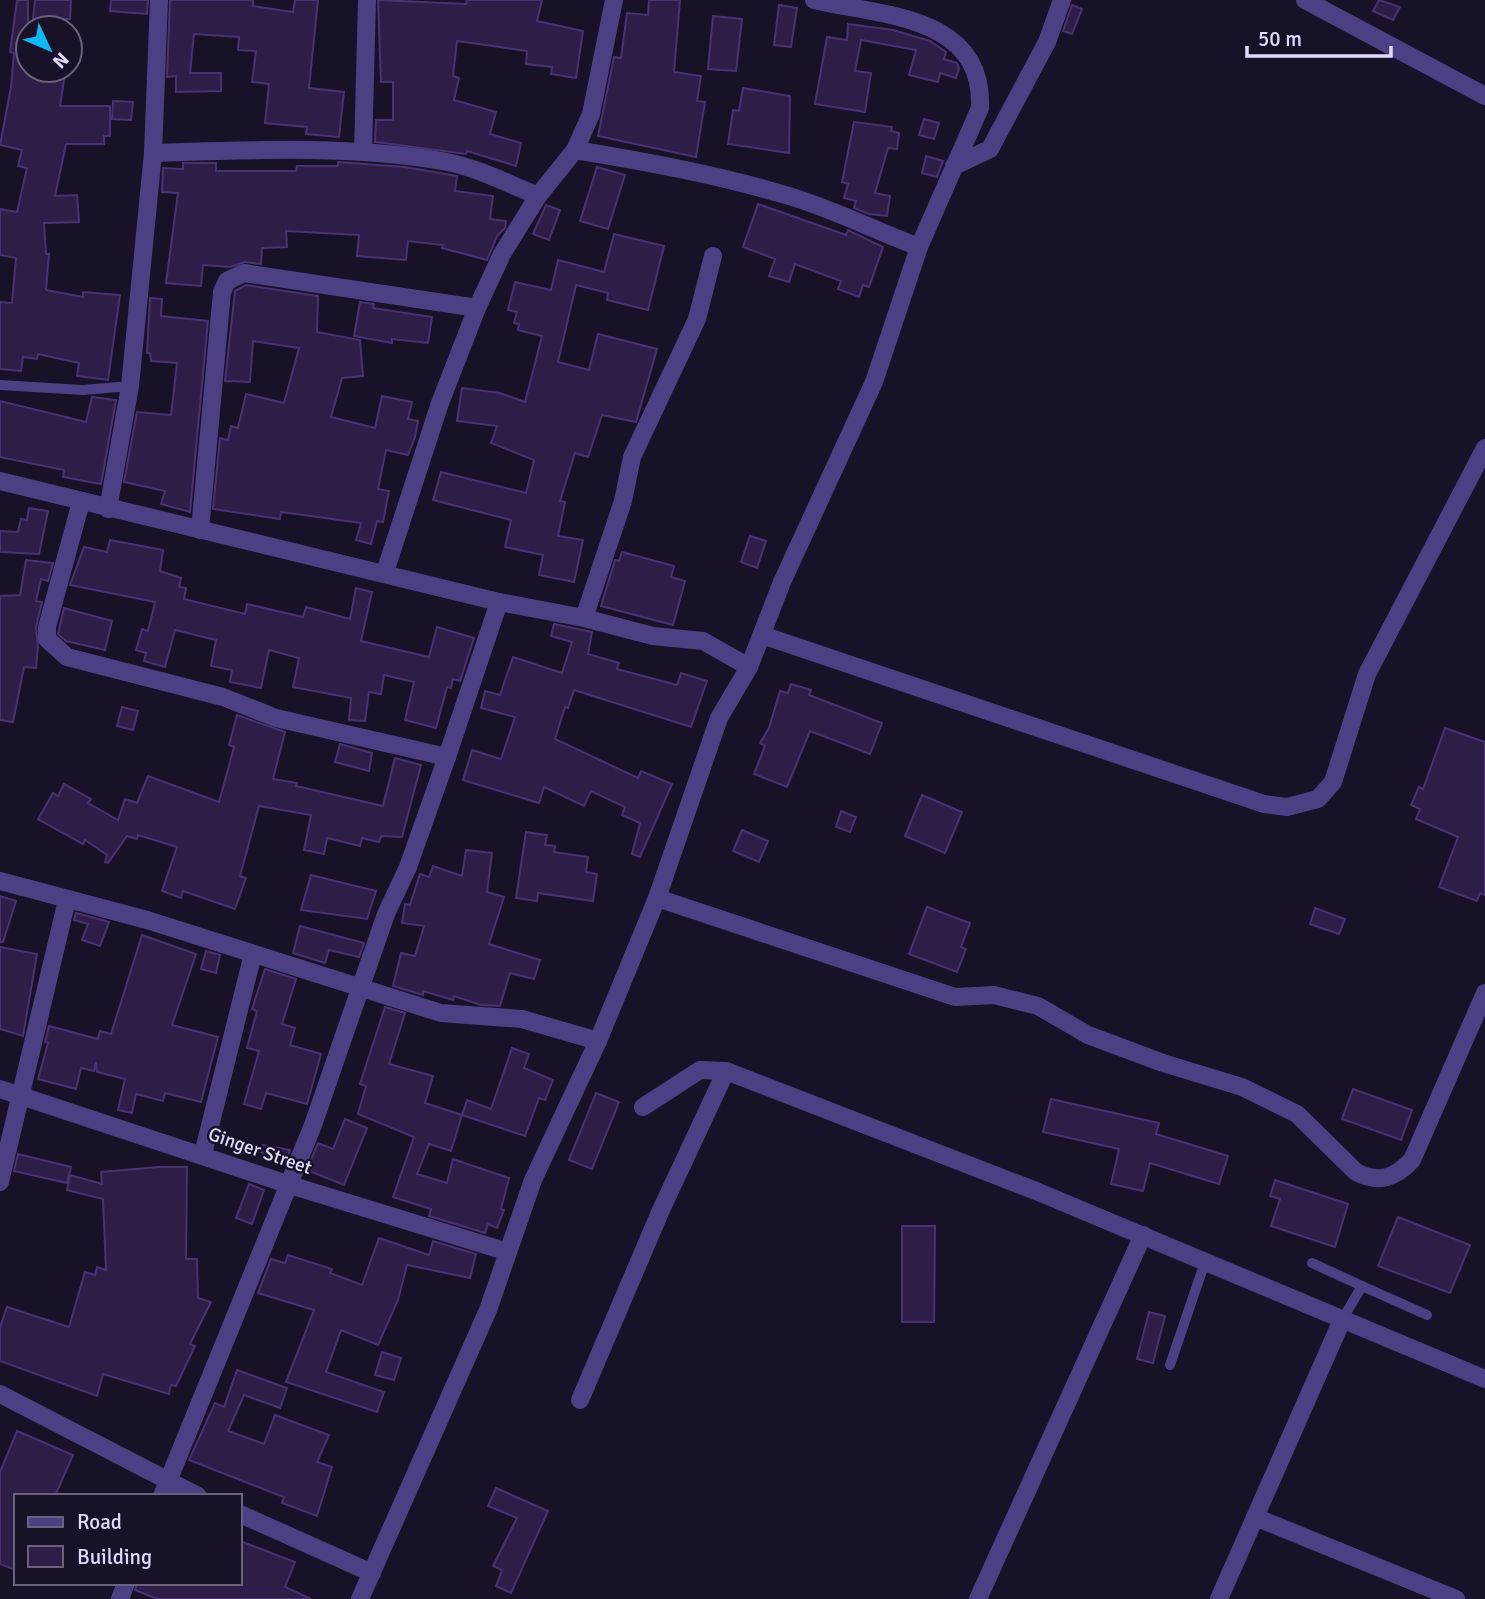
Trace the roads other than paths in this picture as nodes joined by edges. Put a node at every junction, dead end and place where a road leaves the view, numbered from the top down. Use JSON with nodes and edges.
{"nodes":[{"id":1,"x":159,"y":0,"type":"edge"},
{"id":2,"x":367,"y":0,"type":"edge"},
{"id":3,"x":614,"y":0,"type":"edge"},
{"id":4,"x":814,"y":0,"type":"edge"},
{"id":5,"x":1062,"y":0,"type":"edge"},
{"id":6,"x":1305,"y":0,"type":"edge"},
{"id":7,"x":1485,"y":96,"type":"edge"},
{"id":8,"x":575,"y":150,"type":"junction"},
{"id":9,"x":363,"y":152,"type":"junction"},
{"id":10,"x":153,"y":153,"type":"junction"},
{"id":11,"x":954,"y":166,"type":"junction"},
{"id":12,"x":538,"y":196,"type":"junction"},
{"id":13,"x":919,"y":247,"type":"junction"},
{"id":14,"x":713,"y":256,"type":"dead end"},
{"id":15,"x":477,"y":308,"type":"junction"},
{"id":16,"x":0,"y":384,"type":"edge"},
{"id":17,"x":131,"y":386,"type":"junction"},
{"id":18,"x":1485,"y":448,"type":"edge"},
{"id":19,"x":1479,"y":473,"type":"edge"},
{"id":20,"x":0,"y":481,"type":"edge"},
{"id":21,"x":81,"y":502,"type":"junction"},
{"id":22,"x":108,"y":509,"type":"junction"},
{"id":23,"x":200,"y":530,"type":"junction"},
{"id":24,"x":385,"y":572,"type":"junction"},
{"id":25,"x":499,"y":602,"type":"junction"},
{"id":26,"x":584,"y":618,"type":"junction"},
{"id":27,"x":762,"y":635,"type":"junction"},
{"id":28,"x":749,"y":667,"type":"junction"},
{"id":29,"x":447,"y":757,"type":"junction"},
{"id":30,"x":0,"y":881,"type":"edge"},
{"id":31,"x":657,"y":898,"type":"junction"},
{"id":32,"x":67,"y":900,"type":"junction"},
{"id":33,"x":253,"y":954,"type":"junction"},
{"id":34,"x":362,"y":989,"type":"junction"},
{"id":35,"x":1485,"y":993,"type":"edge"},
{"id":36,"x":1477,"y":1032,"type":"edge"},
{"id":37,"x":598,"y":1041,"type":"junction"},
{"id":38,"x":726,"y":1071,"type":"junction"},
{"id":39,"x":0,"y":1089,"type":"edge"},
{"id":40,"x":19,"y":1097,"type":"junction"},
{"id":41,"x":643,"y":1107,"type":"dead end"},
{"id":42,"x":204,"y":1154,"type":"junction"},
{"id":43,"x":0,"y":1182,"type":"edge"},
{"id":44,"x":290,"y":1185,"type":"junction"},
{"id":45,"x":1143,"y":1235,"type":"junction"},
{"id":46,"x":508,"y":1252,"type":"junction"},
{"id":47,"x":1205,"y":1262,"type":"junction"},
{"id":48,"x":1312,"y":1263,"type":"dead end"},
{"id":49,"x":1362,"y":1286,"type":"junction"},
{"id":50,"x":1427,"y":1315,"type":"dead end"},
{"id":51,"x":1342,"y":1320,"type":"junction"},
{"id":52,"x":1170,"y":1365,"type":"dead end"},
{"id":53,"x":1485,"y":1379,"type":"edge"},
{"id":54,"x":0,"y":1394,"type":"edge"},
{"id":55,"x":580,"y":1400,"type":"dead end"},
{"id":56,"x":165,"y":1489,"type":"edge"},
{"id":57,"x":189,"y":1494,"type":"edge"},
{"id":58,"x":242,"y":1515,"type":"edge"},
{"id":59,"x":1255,"y":1517,"type":"junction"},
{"id":60,"x":372,"y":1573,"type":"junction"},
{"id":61,"x":360,"y":1599,"type":"edge"},
{"id":62,"x":978,"y":1599,"type":"edge"},
{"id":63,"x":1219,"y":1599,"type":"edge"},
{"id":64,"x":1456,"y":1599,"type":"edge"}],
"edges":[{"from":1,"to":10,"type":"street"},
{"from":2,"to":9,"type":"street"},
{"from":3,"to":8,"type":"street"},
{"from":4,"to":11,"type":"street"},
{"from":5,"to":11,"type":"street"},
{"from":6,"to":7,"type":"street"},
{"from":8,"to":12,"type":"street"},
{"from":8,"to":13,"type":"street"},
{"from":9,"to":10,"type":"street"},
{"from":9,"to":12,"type":"street"},
{"from":10,"to":17,"type":"street"},
{"from":11,"to":13,"type":"street"},
{"from":12,"to":15,"type":"street"},
{"from":13,"to":27,"type":"street"},
{"from":14,"to":26,"type":"street"},
{"from":15,"to":23,"type":"street"},
{"from":15,"to":24,"type":"street"},
{"from":16,"to":17,"type":"lane"},
{"from":17,"to":22,"type":"street"},
{"from":18,"to":19,"type":"street"},
{"from":19,"to":27,"type":"street"},
{"from":20,"to":21,"type":"street"},
{"from":21,"to":22,"type":"street"},
{"from":21,"to":29,"type":"street"},
{"from":22,"to":23,"type":"street"},
{"from":23,"to":24,"type":"street"},
{"from":24,"to":25,"type":"street"},
{"from":25,"to":26,"type":"street"},
{"from":25,"to":29,"type":"street"},
{"from":26,"to":28,"type":"street"},
{"from":27,"to":28,"type":"street"},
{"from":28,"to":31,"type":"street"},
{"from":29,"to":34,"type":"street"},
{"from":30,"to":32,"type":"street"},
{"from":31,"to":36,"type":"street"},
{"from":31,"to":37,"type":"street"},
{"from":32,"to":33,"type":"street"},
{"from":32,"to":40,"type":"street"},
{"from":33,"to":34,"type":"street"},
{"from":33,"to":42,"type":"street"},
{"from":34,"to":37,"type":"street"},
{"from":34,"to":44,"type":"street"},
{"from":35,"to":36,"type":"street"},
{"from":37,"to":46,"type":"street"},
{"from":38,"to":41,"type":"street"},
{"from":38,"to":45,"type":"street"},
{"from":38,"to":55,"type":"street"},
{"from":39,"to":40,"type":"street","name":"Ginger Street"},
{"from":40,"to":42,"type":"street","name":"Ginger Street"},
{"from":40,"to":43,"type":"street"},
{"from":42,"to":44,"type":"street","name":"Ginger Street"},
{"from":44,"to":46,"type":"street","name":"Ginger Street"},
{"from":44,"to":56,"type":"street"},
{"from":45,"to":47,"type":"street"},
{"from":45,"to":62,"type":"street"},
{"from":46,"to":60,"type":"street"},
{"from":47,"to":51,"type":"street"},
{"from":47,"to":52,"type":"lane"},
{"from":48,"to":49,"type":"lane"},
{"from":49,"to":50,"type":"lane"},
{"from":49,"to":51,"type":"lane"},
{"from":51,"to":53,"type":"street"},
{"from":51,"to":59,"type":"street"},
{"from":54,"to":56,"type":"street"},
{"from":56,"to":57,"type":"street"},
{"from":58,"to":60,"type":"street"},
{"from":59,"to":63,"type":"street"},
{"from":59,"to":64,"type":"street"},
{"from":60,"to":61,"type":"street"}]}
